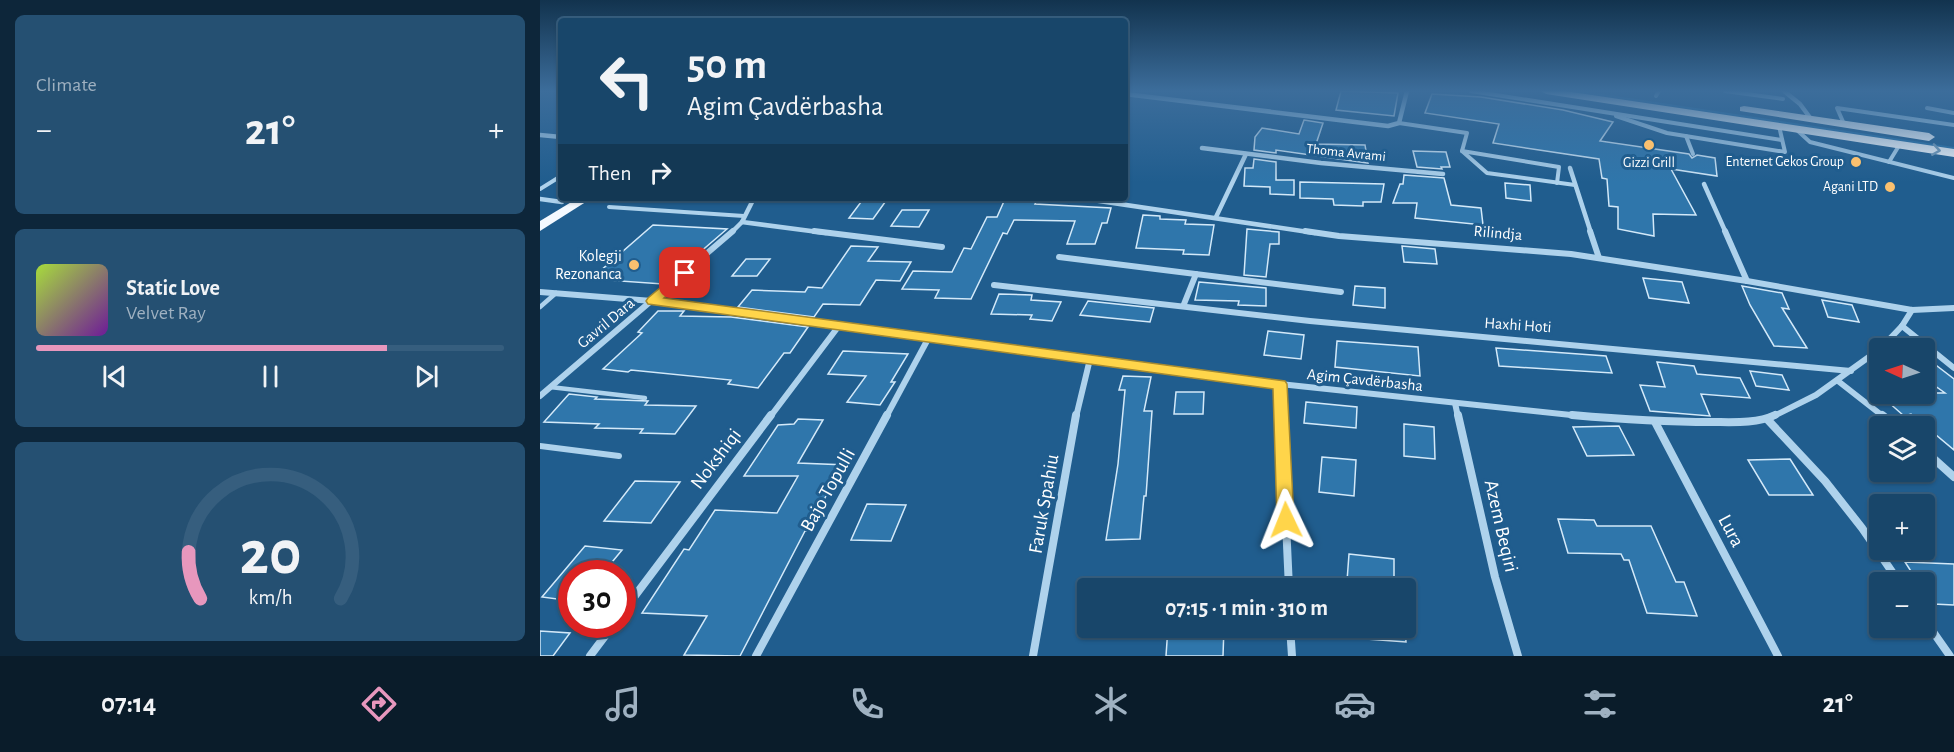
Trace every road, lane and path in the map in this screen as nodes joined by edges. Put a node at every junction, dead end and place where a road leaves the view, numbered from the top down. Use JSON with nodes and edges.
{"nodes":[{"id":1,"x":1349,"y":122,"type":"edge"},
{"id":2,"x":1633,"y":122,"type":"edge"},
{"id":3,"x":1667,"y":122,"type":"edge"},
{"id":4,"x":1749,"y":122,"type":"edge"},
{"id":5,"x":1828,"y":122,"type":"edge"},
{"id":6,"x":1931,"y":122,"type":"edge"},
{"id":7,"x":1399,"y":123,"type":"joint"},
{"id":8,"x":1844,"y":124,"type":"joint"},
{"id":9,"x":1954,"y":125,"type":"edge"},
{"id":10,"x":1779,"y":126,"type":"junction"},
{"id":11,"x":1795,"y":129,"type":"junction"},
{"id":12,"x":540,"y":135,"type":"edge"},
{"id":13,"x":1686,"y":136,"type":"junction"},
{"id":14,"x":558,"y":137,"type":"edge"},
{"id":15,"x":1782,"y":140,"type":"junction"},
{"id":16,"x":1954,"y":141,"type":"edge"},
{"id":17,"x":1900,"y":144,"type":"junction"},
{"id":18,"x":1202,"y":148,"type":"dead end"},
{"id":19,"x":1462,"y":151,"type":"junction"},
{"id":20,"x":1954,"y":153,"type":"edge"},
{"id":21,"x":1246,"y":154,"type":"junction"},
{"id":22,"x":1693,"y":154,"type":"dead end"},
{"id":23,"x":1889,"y":162,"type":"junction"},
{"id":24,"x":1569,"y":168,"type":"dead end"},
{"id":25,"x":1443,"y":174,"type":"dead end"},
{"id":26,"x":558,"y":178,"type":"edge"},
{"id":27,"x":1954,"y":178,"type":"edge"},
{"id":28,"x":1557,"y":183,"type":"junction"},
{"id":29,"x":1704,"y":184,"type":"dead end"},
{"id":30,"x":1575,"y":186,"type":"junction"},
{"id":31,"x":540,"y":189,"type":"edge"},
{"id":32,"x":540,"y":199,"type":"edge"},
{"id":33,"x":558,"y":200,"type":"edge"},
{"id":34,"x":563,"y":201,"type":"edge"},
{"id":35,"x":581,"y":201,"type":"edge"},
{"id":36,"x":752,"y":201,"type":"edge"},
{"id":37,"x":1101,"y":201,"type":"edge"},
{"id":38,"x":609,"y":207,"type":"dead end"},
{"id":39,"x":540,"y":215,"type":"edge"},
{"id":40,"x":1216,"y":217,"type":"junction"},
{"id":41,"x":743,"y":219,"type":"junction"},
{"id":42,"x":540,"y":227,"type":"edge"},
{"id":43,"x":942,"y":247,"type":"dead end"},
{"id":44,"x":1059,"y":256,"type":"dead end"},
{"id":45,"x":1599,"y":258,"type":"junction"},
{"id":46,"x":1196,"y":274,"type":"junction"},
{"id":47,"x":1748,"y":281,"type":"junction"},
{"id":48,"x":994,"y":285,"type":"dead end"},
{"id":49,"x":540,"y":292,"type":"edge"},
{"id":50,"x":1341,"y":292,"type":"dead end"},
{"id":51,"x":556,"y":293,"type":"junction"},
{"id":52,"x":652,"y":301,"type":"junction"},
{"id":53,"x":1184,"y":304,"type":"junction"},
{"id":54,"x":540,"y":307,"type":"edge"},
{"id":55,"x":1954,"y":308,"type":"edge"},
{"id":56,"x":1912,"y":310,"type":"junction"},
{"id":57,"x":1902,"y":326,"type":"junction"},
{"id":58,"x":838,"y":327,"type":"junction"},
{"id":59,"x":1891,"y":338,"type":"edge"},
{"id":60,"x":928,"y":339,"type":"junction"},
{"id":61,"x":1869,"y":357,"type":"edge"},
{"id":62,"x":1090,"y":359,"type":"junction"},
{"id":63,"x":1954,"y":368,"type":"edge"},
{"id":64,"x":1851,"y":371,"type":"junction"},
{"id":65,"x":1838,"y":381,"type":"junction"},
{"id":66,"x":1280,"y":384,"type":"junction"},
{"id":67,"x":550,"y":387,"type":"junction"},
{"id":68,"x":540,"y":396,"type":"edge"},
{"id":69,"x":645,"y":398,"type":"dead end"},
{"id":70,"x":1455,"y":403,"type":"junction"},
{"id":71,"x":1883,"y":416,"type":"edge"},
{"id":72,"x":1767,"y":419,"type":"junction"},
{"id":73,"x":1655,"y":422,"type":"junction"},
{"id":74,"x":540,"y":446,"type":"edge"},
{"id":75,"x":619,"y":456,"type":"dead end"},
{"id":76,"x":1935,"y":460,"type":"edge"},
{"id":77,"x":1954,"y":477,"type":"edge"},
{"id":78,"x":1892,"y":572,"type":"edge"},
{"id":79,"x":1289,"y":578,"type":"edge"},
{"id":80,"x":636,"y":594,"type":"edge"},
{"id":81,"x":1935,"y":635,"type":"edge"},
{"id":82,"x":604,"y":638,"type":"edge"},
{"id":83,"x":1291,"y":638,"type":"edge"},
{"id":84,"x":590,"y":656,"type":"edge"},
{"id":85,"x":756,"y":656,"type":"edge"},
{"id":86,"x":1033,"y":656,"type":"edge"},
{"id":87,"x":1292,"y":656,"type":"edge"},
{"id":88,"x":1518,"y":656,"type":"edge"},
{"id":89,"x":1778,"y":656,"type":"edge"},
{"id":90,"x":1950,"y":656,"type":"edge"}],
"edges":[{"from":1,"to":7,"type":"street"},
{"from":2,"to":13,"type":"lane"},
{"from":3,"to":15,"type":"lane"},
{"from":4,"to":10,"type":"highway"},
{"from":5,"to":8,"type":"highway"},
{"from":6,"to":9,"type":"lane"},
{"from":7,"to":19,"type":"lane"},
{"from":8,"to":16,"type":"highway"},
{"from":10,"to":11,"type":"highway"},
{"from":10,"to":15,"type":"lane"},
{"from":11,"to":17,"type":"highway"},
{"from":11,"to":23,"type":"lane"},
{"from":12,"to":14,"type":"street"},
{"from":13,"to":15,"type":"lane"},
{"from":13,"to":22,"type":"lane"},
{"from":17,"to":20,"type":"highway","one_way":true},
{"from":17,"to":23,"type":"lane"},
{"from":18,"to":21,"type":"street","name":"Thoma Avrami"},
{"from":19,"to":28,"type":"lane"},
{"from":19,"to":28,"type":"lane"},
{"from":21,"to":25,"type":"street","name":"Thoma Avrami"},
{"from":21,"to":40,"type":"street"},
{"from":23,"to":27,"type":"lane"},
{"from":24,"to":30,"type":"street"},
{"from":26,"to":31,"type":"lane"},
{"from":28,"to":30,"type":"lane"},
{"from":29,"to":47,"type":"street"},
{"from":30,"to":45,"type":"street"},
{"from":32,"to":33,"type":"street"},
{"from":34,"to":39,"type":"main road"},
{"from":35,"to":42,"type":"main road"},
{"from":36,"to":41,"type":"street","name":"Gavril Dara"},
{"from":37,"to":40,"type":"street","name":"Rilindja"},
{"from":38,"to":41,"type":"lane"},
{"from":40,"to":45,"type":"street","name":"Rilindja"},
{"from":41,"to":43,"type":"street"},
{"from":41,"to":52,"type":"street","name":"Gavril Dara"},
{"from":44,"to":46,"type":"street"},
{"from":45,"to":47,"type":"street","name":"Rilindja"},
{"from":46,"to":50,"type":"street"},
{"from":46,"to":53,"type":"street"},
{"from":47,"to":56,"type":"street","name":"Rilindja"},
{"from":48,"to":53,"type":"street","name":"Haxhi Hoti"},
{"from":49,"to":51,"type":"street","name":"Agim Çavdërbasha"},
{"from":51,"to":52,"type":"street","name":"Agim Çavdërbasha"},
{"from":51,"to":54,"type":"lane"},
{"from":52,"to":58,"type":"street","name":"Agim Çavdërbasha"},
{"from":52,"to":67,"type":"street","name":"Gavril Dara"},
{"from":53,"to":64,"type":"street","name":"Haxhi Hoti"},
{"from":55,"to":56,"type":"street","name":"Rilindja"},
{"from":56,"to":57,"type":"street","name":"Agim Çavdërbasha"},
{"from":57,"to":59,"type":"street","name":"Agim Çavdërbasha"},
{"from":57,"to":63,"type":"street"},
{"from":58,"to":60,"type":"street","name":"Agim Çavdërbasha"},
{"from":58,"to":80,"type":"street","name":"Nokshiqi"},
{"from":60,"to":62,"type":"street","name":"Agim Çavdërbasha"},
{"from":60,"to":85,"type":"street","name":"Bajo Topulli"},
{"from":61,"to":64,"type":"street","name":"Agim Çavdërbasha"},
{"from":62,"to":66,"type":"street","name":"Agim Çavdërbasha"},
{"from":62,"to":86,"type":"street","name":"Faruk Spahiu"},
{"from":64,"to":65,"type":"street","name":"Agim Çavdërbasha"},
{"from":65,"to":71,"type":"street"},
{"from":65,"to":72,"type":"street","name":"Agim Çavdërbasha"},
{"from":66,"to":70,"type":"street","name":"Agim Çavdërbasha"},
{"from":66,"to":79,"type":"street"},
{"from":67,"to":68,"type":"street","name":"Gavril Dara"},
{"from":67,"to":69,"type":"lane"},
{"from":70,"to":73,"type":"street","name":"Agim Çavdërbasha"},
{"from":70,"to":88,"type":"street","name":"Azem Beqiri"},
{"from":72,"to":73,"type":"street","name":"Agim Çavdërbasha"},
{"from":72,"to":78,"type":"street"},
{"from":73,"to":89,"type":"street","name":"Lura"},
{"from":74,"to":75,"type":"lane"},
{"from":76,"to":77,"type":"street"},
{"from":81,"to":90,"type":"street"},
{"from":82,"to":84,"type":"street"},
{"from":83,"to":87,"type":"street"}]}
